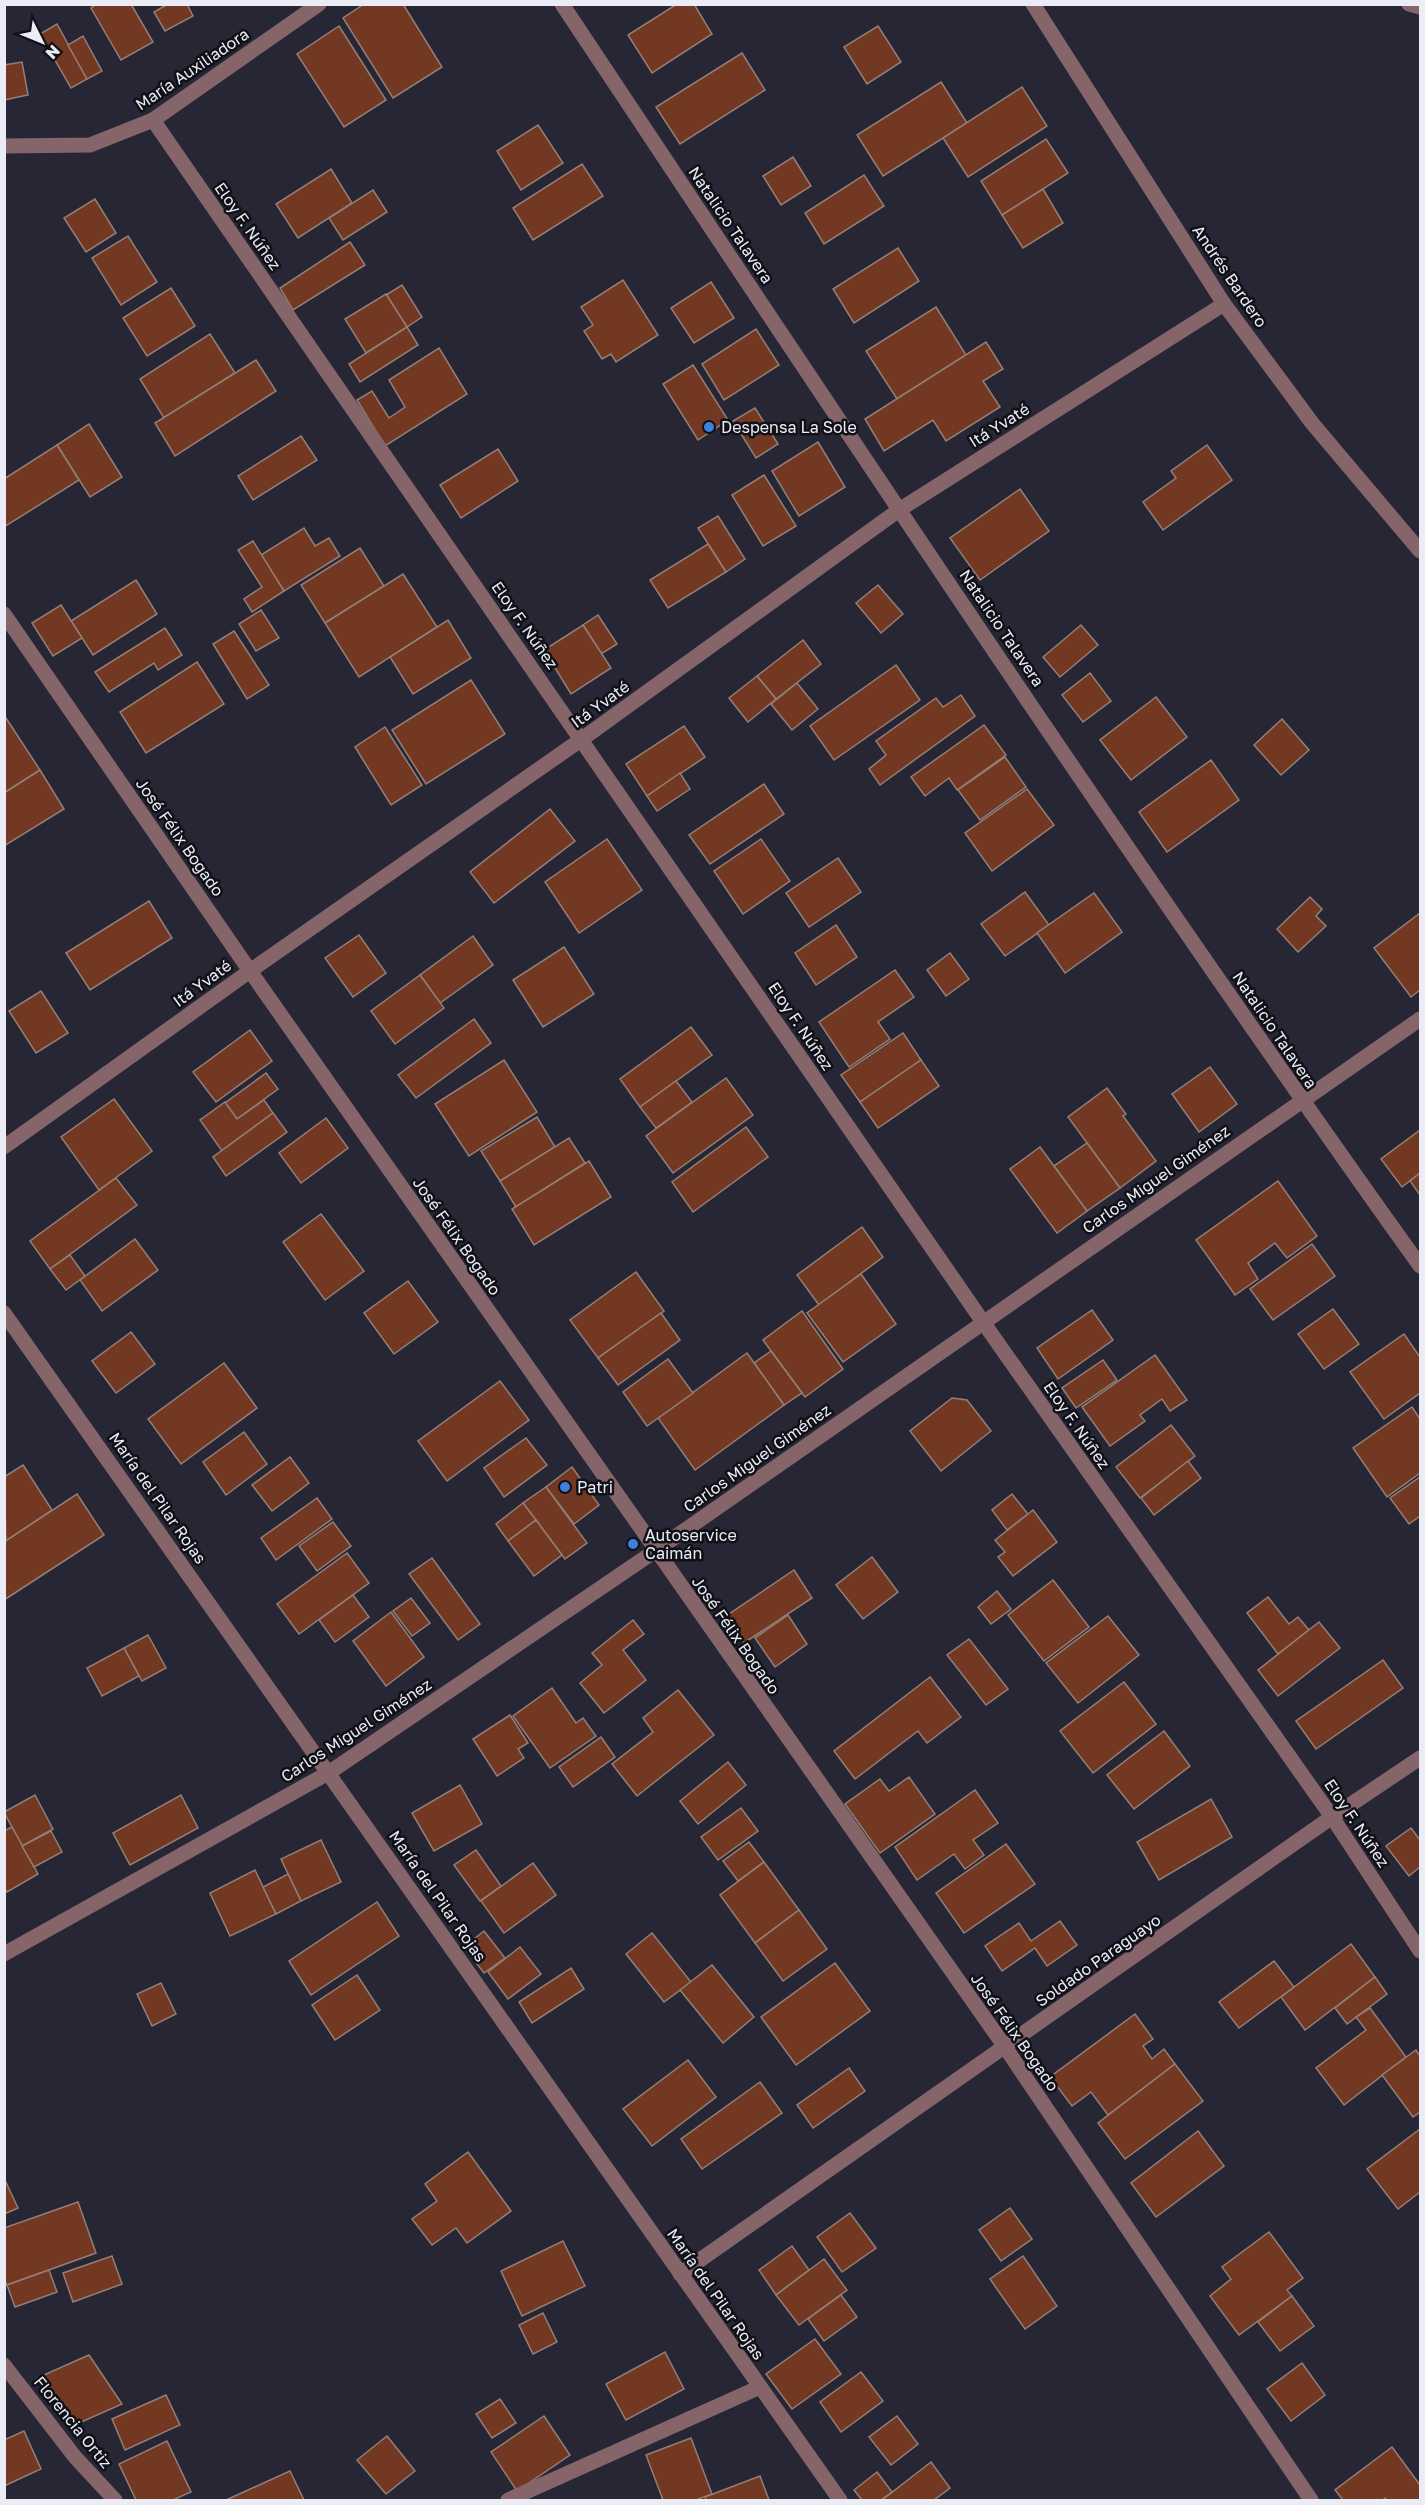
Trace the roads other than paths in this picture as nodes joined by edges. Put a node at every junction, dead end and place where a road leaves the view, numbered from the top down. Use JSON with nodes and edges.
{"nodes":[{"id":1,"x":319,"y":4,"type":"edge"},
{"id":2,"x":562,"y":4,"type":"edge"},
{"id":3,"x":1033,"y":4,"type":"edge"},
{"id":4,"x":1409,"y":4,"type":"edge"},
{"id":5,"x":1420,"y":7,"type":"edge"},
{"id":6,"x":153,"y":120,"type":"junction"},
{"id":7,"x":4,"y":146,"type":"edge"},
{"id":8,"x":1224,"y":304,"type":"junction"},
{"id":9,"x":899,"y":510,"type":"junction"},
{"id":10,"x":1420,"y":551,"type":"edge"},
{"id":11,"x":4,"y":614,"type":"edge"},
{"id":12,"x":582,"y":739,"type":"junction"},
{"id":13,"x":250,"y":971,"type":"junction"},
{"id":14,"x":1420,"y":1019,"type":"edge"},
{"id":15,"x":1301,"y":1100,"type":"junction"},
{"id":16,"x":4,"y":1147,"type":"edge"},
{"id":17,"x":1420,"y":1266,"type":"edge"},
{"id":18,"x":4,"y":1313,"type":"edge"},
{"id":19,"x":982,"y":1322,"type":"junction"},
{"id":20,"x":655,"y":1551,"type":"junction"},
{"id":21,"x":1420,"y":1758,"type":"edge"},
{"id":22,"x":330,"y":1772,"type":"junction"},
{"id":23,"x":1332,"y":1817,"type":"junction"},
{"id":24,"x":1420,"y":1951,"type":"edge"},
{"id":25,"x":4,"y":1954,"type":"edge"},
{"id":26,"x":1005,"y":2047,"type":"junction"},
{"id":27,"x":680,"y":2274,"type":"junction"},
{"id":28,"x":4,"y":2365,"type":"edge"},
{"id":29,"x":760,"y":2387,"type":"junction"},
{"id":30,"x":115,"y":2500,"type":"edge"},
{"id":31,"x":508,"y":2500,"type":"edge"},
{"id":32,"x":840,"y":2500,"type":"edge"},
{"id":33,"x":1311,"y":2500,"type":"edge"}],
"edges":[{"from":1,"to":6,"type":"street","name":"María Auxiliadora"},
{"from":2,"to":9,"type":"street","name":"Natalicio Talavera"},
{"from":3,"to":8,"type":"street","name":"Andrés Bardero"},
{"from":4,"to":5,"type":"street"},
{"from":6,"to":7,"type":"street","name":"María Auxiliadora"},
{"from":6,"to":12,"type":"street","name":"Eloy F. Núñez"},
{"from":8,"to":9,"type":"street","name":"Itá Yvaté"},
{"from":8,"to":10,"type":"street","name":"Andrés Bardero"},
{"from":9,"to":12,"type":"street","name":"Itá Yvaté"},
{"from":9,"to":15,"type":"street","name":"Natalicio Talavera"},
{"from":11,"to":13,"type":"street","name":"José Félix Bogado"},
{"from":12,"to":13,"type":"street","name":"Itá Yvaté"},
{"from":12,"to":19,"type":"street","name":"Eloy F. Núñez"},
{"from":13,"to":16,"type":"street","name":"Itá Yvaté"},
{"from":13,"to":20,"type":"street","name":"José Félix Bogado"},
{"from":14,"to":15,"type":"street","name":"Carlos Miguel Giménez"},
{"from":15,"to":17,"type":"street","name":"Natalicio Talavera"},
{"from":15,"to":19,"type":"street","name":"Carlos Miguel Giménez"},
{"from":18,"to":22,"type":"street","name":"María del Pilar Rojas"},
{"from":19,"to":20,"type":"street","name":"Carlos Miguel Giménez"},
{"from":19,"to":23,"type":"street","name":"Eloy F. Núñez"},
{"from":20,"to":22,"type":"street","name":"Carlos Miguel Giménez"},
{"from":20,"to":26,"type":"street","name":"José Félix Bogado"},
{"from":21,"to":23,"type":"street","name":"Soldado Paraguayo"},
{"from":22,"to":25,"type":"street","name":"Carlos Miguel Giménez"},
{"from":22,"to":27,"type":"street","name":"María del Pilar Rojas"},
{"from":23,"to":24,"type":"street","name":"Eloy F. Núñez"},
{"from":23,"to":26,"type":"street","name":"Soldado Paraguayo"},
{"from":26,"to":27,"type":"street","name":"Soldado Paraguayo"},
{"from":26,"to":33,"type":"street","name":"José Félix Bogado"},
{"from":27,"to":29,"type":"street","name":"María del Pilar Rojas"},
{"from":28,"to":30,"type":"street","name":"Florencia Ortiz"},
{"from":29,"to":31,"type":"street"},
{"from":29,"to":32,"type":"street","name":"María del Pilar Rojas"}]}
